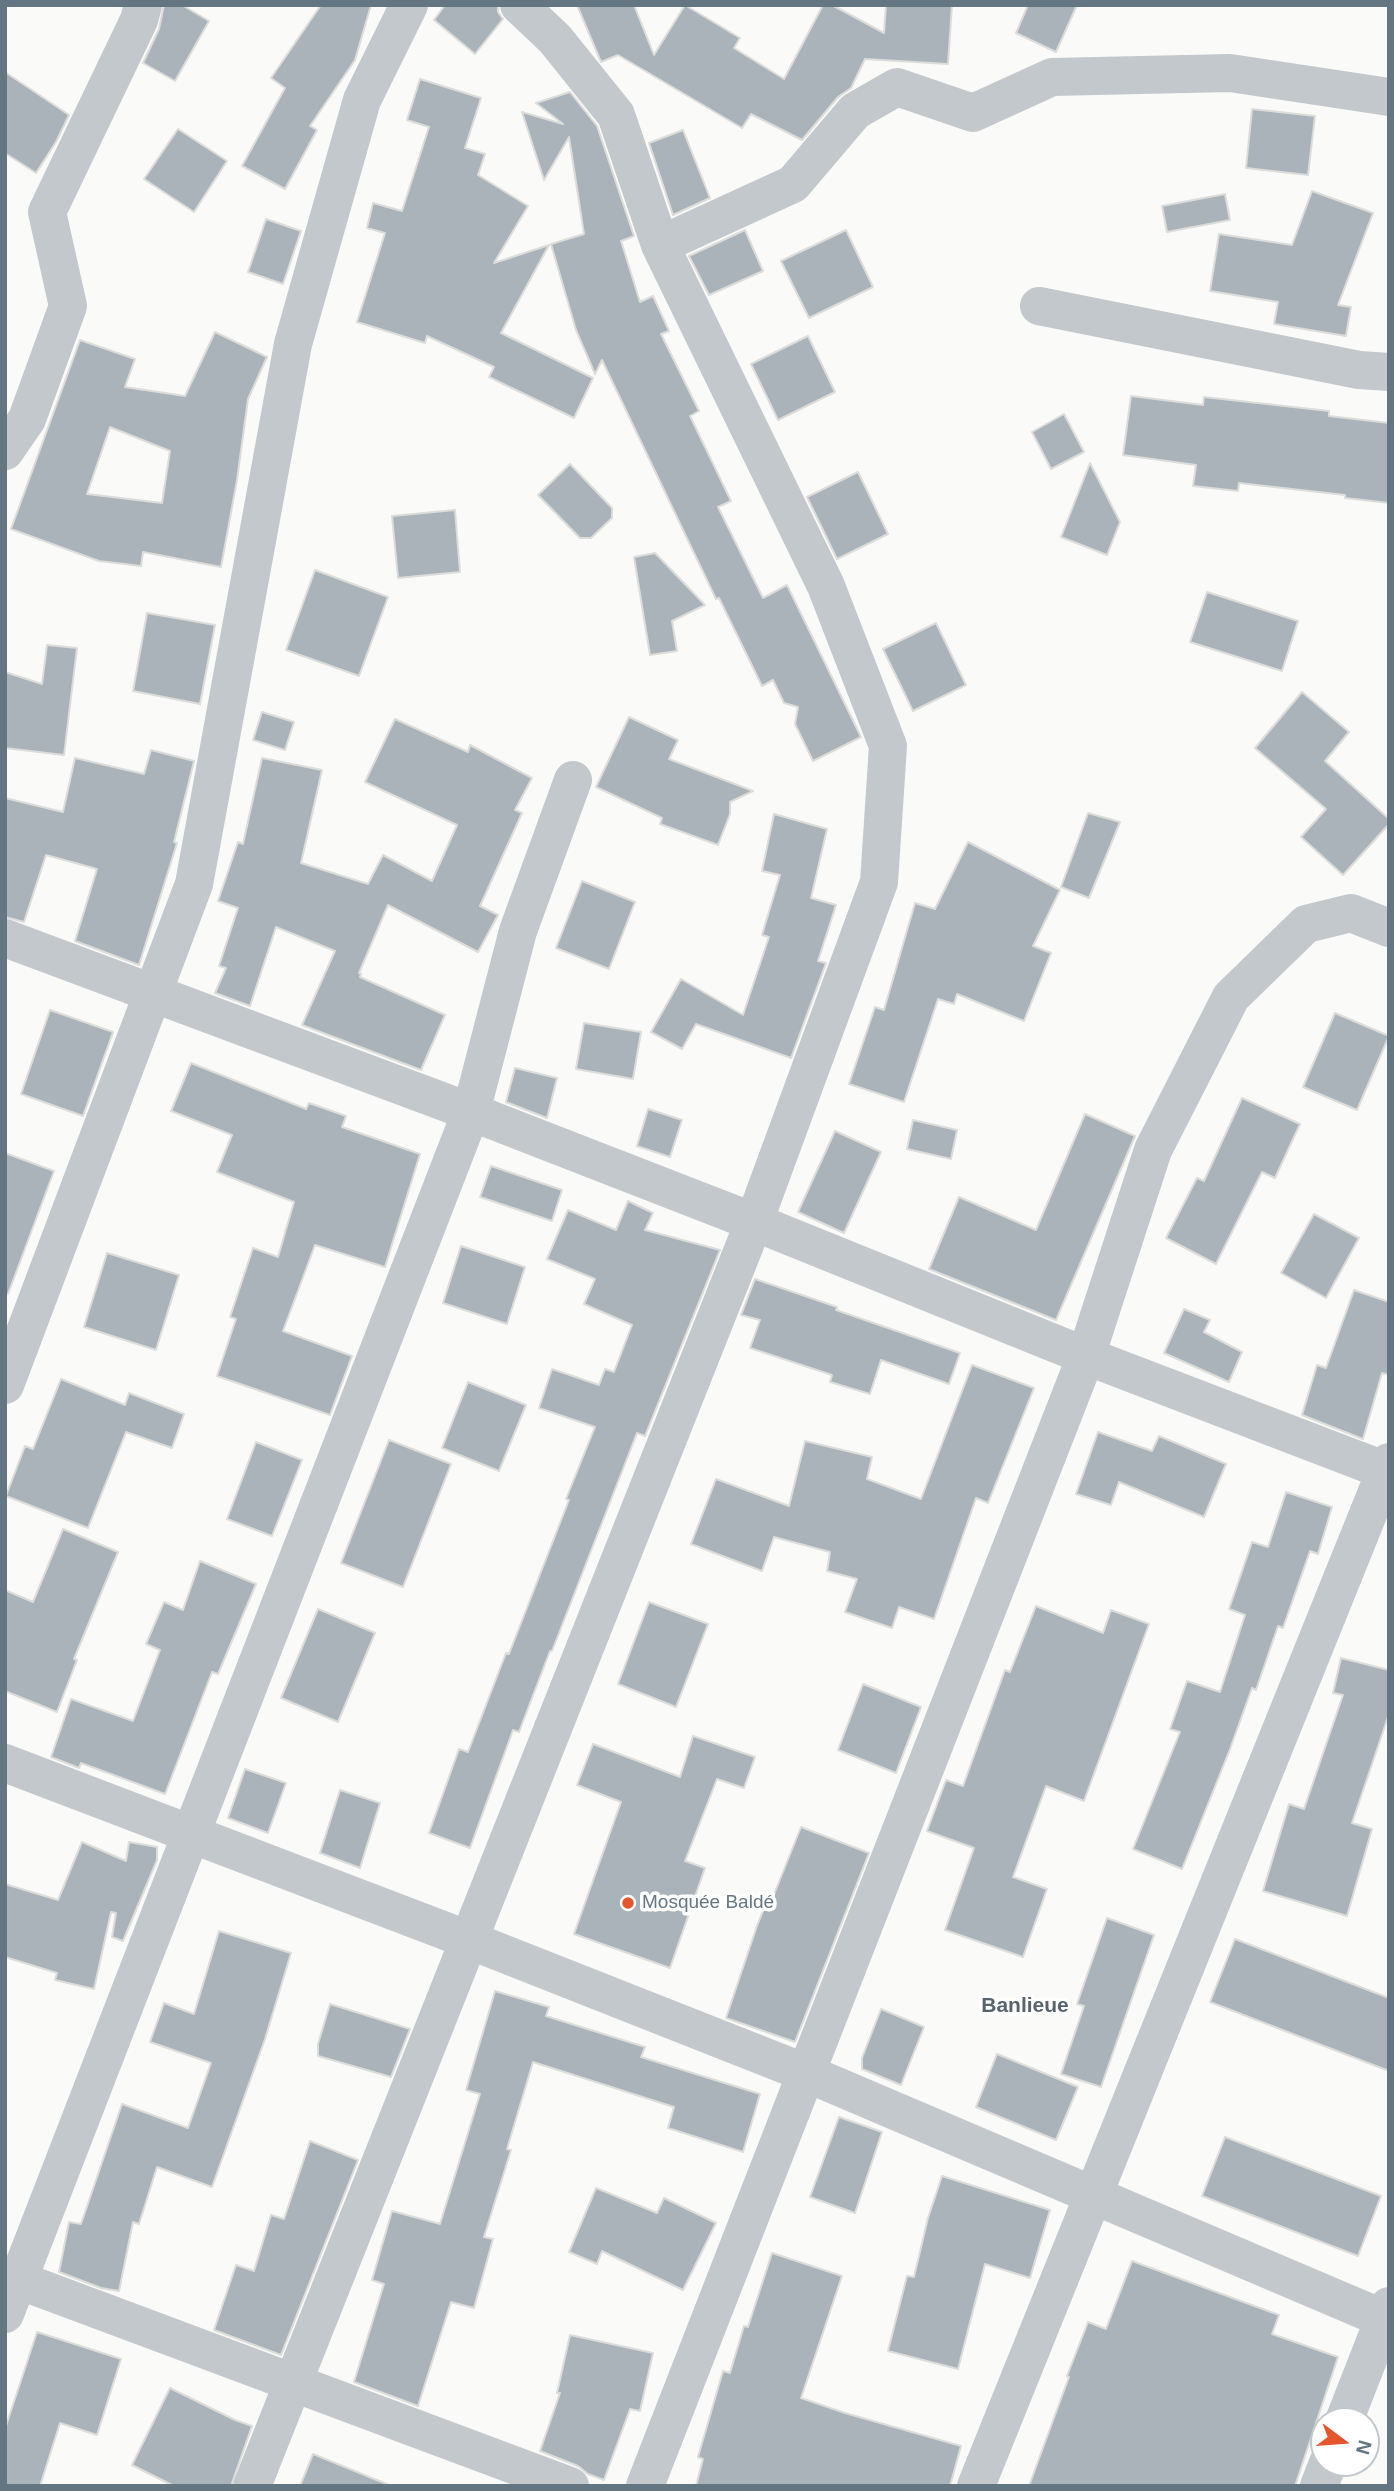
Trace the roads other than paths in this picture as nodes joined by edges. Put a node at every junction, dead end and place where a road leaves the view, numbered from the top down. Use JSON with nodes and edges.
{"nodes":[{"id":1,"x":144,"y":5,"type":"edge"},
{"id":2,"x":409,"y":5,"type":"edge"},
{"id":3,"x":519,"y":5,"type":"edge"},
{"id":4,"x":1389,"y":97,"type":"edge"},
{"id":5,"x":660,"y":245,"type":"junction"},
{"id":6,"x":1039,"y":306,"type":"dead end"},
{"id":7,"x":1389,"y":372,"type":"edge"},
{"id":8,"x":5,"y":451,"type":"edge"},
{"id":9,"x":573,"y":780,"type":"dead end"},
{"id":10,"x":1389,"y":928,"type":"edge"},
{"id":11,"x":5,"y":938,"type":"edge"},
{"id":12,"x":152,"y":995,"type":"junction"},
{"id":13,"x":471,"y":1112,"type":"junction"},
{"id":14,"x":754,"y":1222,"type":"junction"},
{"id":15,"x":1086,"y":1356,"type":"junction"},
{"id":16,"x":5,"y":1385,"type":"edge"},
{"id":17,"x":1388,"y":1468,"type":"edge"},
{"id":18,"x":5,"y":1763,"type":"edge"},
{"id":19,"x":190,"y":1833,"type":"junction"},
{"id":20,"x":469,"y":1940,"type":"junction"},
{"id":21,"x":806,"y":2073,"type":"junction"},
{"id":22,"x":1094,"y":2195,"type":"junction"},
{"id":23,"x":10,"y":2290,"type":"edge"},
{"id":24,"x":1387,"y":2315,"type":"edge"},
{"id":25,"x":294,"y":2382,"type":"junction"},
{"id":26,"x":1350,"y":2407,"type":"edge"},
{"id":27,"x":252,"y":2486,"type":"edge"},
{"id":28,"x":570,"y":2486,"type":"edge"},
{"id":29,"x":645,"y":2486,"type":"edge"},
{"id":30,"x":976,"y":2486,"type":"edge"}],
"edges":[{"from":1,"to":8,"type":"street"},
{"from":2,"to":12,"type":"street"},
{"from":3,"to":5,"type":"street"},
{"from":4,"to":5,"type":"street"},
{"from":5,"to":14,"type":"street"},
{"from":6,"to":7,"type":"street"},
{"from":9,"to":13,"type":"street"},
{"from":10,"to":15,"type":"street"},
{"from":11,"to":12,"type":"street"},
{"from":12,"to":13,"type":"street"},
{"from":12,"to":16,"type":"street"},
{"from":13,"to":14,"type":"street"},
{"from":13,"to":19,"type":"street"},
{"from":14,"to":15,"type":"street"},
{"from":14,"to":20,"type":"street"},
{"from":15,"to":17,"type":"street"},
{"from":15,"to":21,"type":"street"},
{"from":17,"to":22,"type":"street"},
{"from":18,"to":19,"type":"street"},
{"from":19,"to":20,"type":"street"},
{"from":19,"to":23,"type":"street"},
{"from":20,"to":21,"type":"street"},
{"from":20,"to":25,"type":"street"},
{"from":21,"to":22,"type":"street"},
{"from":21,"to":29,"type":"street"},
{"from":22,"to":24,"type":"street"},
{"from":22,"to":30,"type":"street"},
{"from":23,"to":25,"type":"street"},
{"from":24,"to":26,"type":"street"},
{"from":25,"to":27,"type":"street"},
{"from":25,"to":28,"type":"street"}]}
